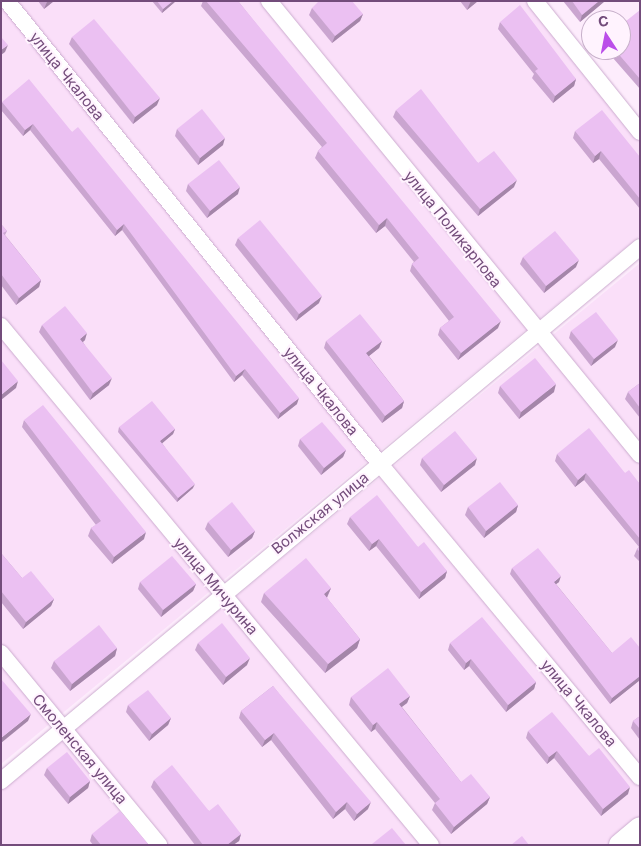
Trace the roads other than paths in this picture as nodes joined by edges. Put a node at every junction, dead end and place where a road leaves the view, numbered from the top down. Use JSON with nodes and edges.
{"nodes":[{"id":1,"x":7,"y":1,"type":"edge"},
{"id":2,"x":269,"y":1,"type":"edge"},
{"id":3,"x":535,"y":1,"type":"edge"},
{"id":4,"x":640,"y":132,"type":"edge"},
{"id":5,"x":640,"y":247,"type":"edge"},
{"id":6,"x":1,"y":326,"type":"edge"},
{"id":7,"x":536,"y":332,"type":"junction"},
{"id":8,"x":640,"y":455,"type":"edge"},
{"id":9,"x":380,"y":464,"type":"junction"},
{"id":10,"x":222,"y":593,"type":"junction"},
{"id":11,"x":1,"y":654,"type":"edge"},
{"id":12,"x":64,"y":730,"type":"junction"},
{"id":13,"x":640,"y":777,"type":"edge"},
{"id":14,"x":1,"y":781,"type":"edge"},
{"id":15,"x":640,"y":828,"type":"edge"},
{"id":16,"x":159,"y":845,"type":"edge"},
{"id":17,"x":431,"y":845,"type":"edge"},
{"id":18,"x":620,"y":845,"type":"edge"}],
"edges":[{"from":1,"to":9,"type":"street","name":"улица Чкалова"},
{"from":2,"to":7,"type":"street","name":"улица Поликарпова"},
{"from":3,"to":4,"type":"street"},
{"from":5,"to":7,"type":"street","name":"Волжская улица"},
{"from":6,"to":10,"type":"street","name":"улица Мичурина"},
{"from":7,"to":8,"type":"street","name":"улица Поликарпова"},
{"from":7,"to":9,"type":"street","name":"Волжская улица"},
{"from":9,"to":10,"type":"street","name":"Волжская улица"},
{"from":9,"to":13,"type":"street","name":"улица Чкалова"},
{"from":10,"to":12,"type":"street","name":"Волжская улица"},
{"from":10,"to":17,"type":"street","name":"улица Мичурина"},
{"from":11,"to":12,"type":"street","name":"Смоленская улица"},
{"from":12,"to":14,"type":"street","name":"Волжская улица"},
{"from":12,"to":16,"type":"street","name":"Смоленская улица"},
{"from":15,"to":18,"type":"main road"}]}
